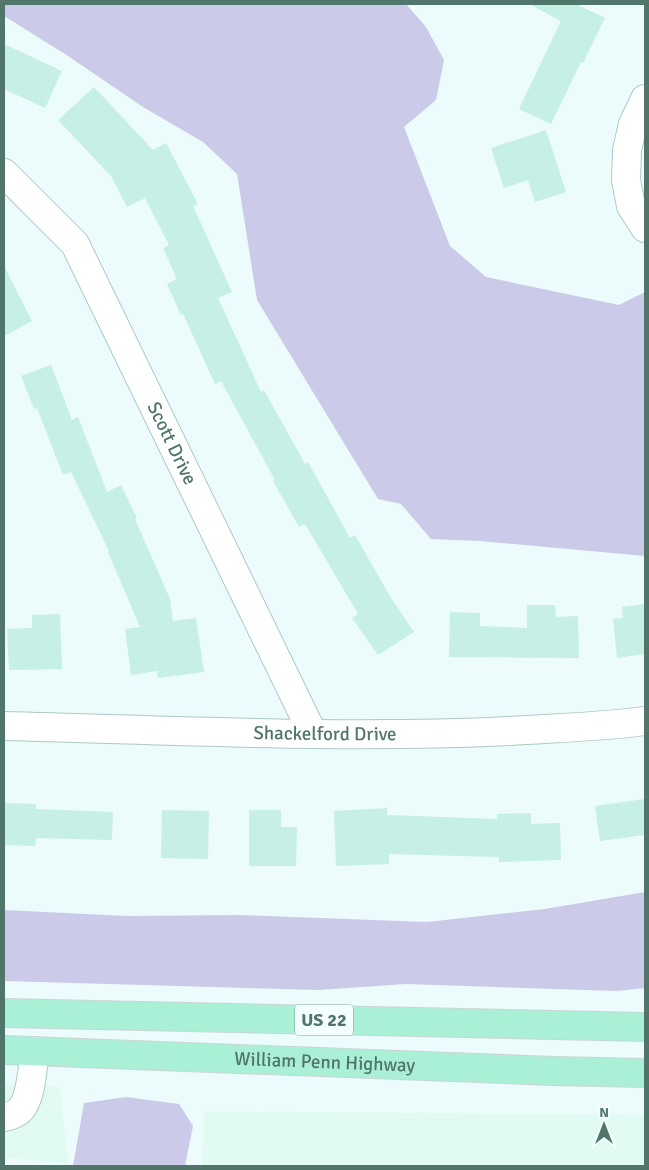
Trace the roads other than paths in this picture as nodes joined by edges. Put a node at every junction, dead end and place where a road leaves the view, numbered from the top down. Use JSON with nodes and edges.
{"nodes":[{"id":1,"x":645,"y":99,"type":"edge"},
{"id":2,"x":4,"y":174,"type":"edge"},
{"id":3,"x":645,"y":228,"type":"edge"},
{"id":4,"x":645,"y":721,"type":"edge"},
{"id":5,"x":4,"y":726,"type":"edge"},
{"id":6,"x":312,"y":734,"type":"junction"},
{"id":7,"x":4,"y":1013,"type":"edge"},
{"id":8,"x":645,"y":1026,"type":"edge"},
{"id":9,"x":4,"y":1050,"type":"edge"},
{"id":10,"x":35,"y":1051,"type":"junction"},
{"id":11,"x":645,"y":1073,"type":"edge"},
{"id":12,"x":4,"y":1117,"type":"edge"}],
"edges":[{"from":1,"to":3,"type":"street"},
{"from":2,"to":6,"type":"street","name":"Scott Drive"},
{"from":4,"to":6,"type":"street","name":"Shackelford Drive"},
{"from":5,"to":6,"type":"street","name":"Shackelford Drive"},
{"from":7,"to":8,"type":"highway","number":"US 22"},
{"from":9,"to":10,"type":"highway","name":"William Penn Highway","number":"US 22"},
{"from":10,"to":11,"type":"highway","name":"William Penn Highway","number":"US 22"},
{"from":10,"to":12,"type":"street"}]}
